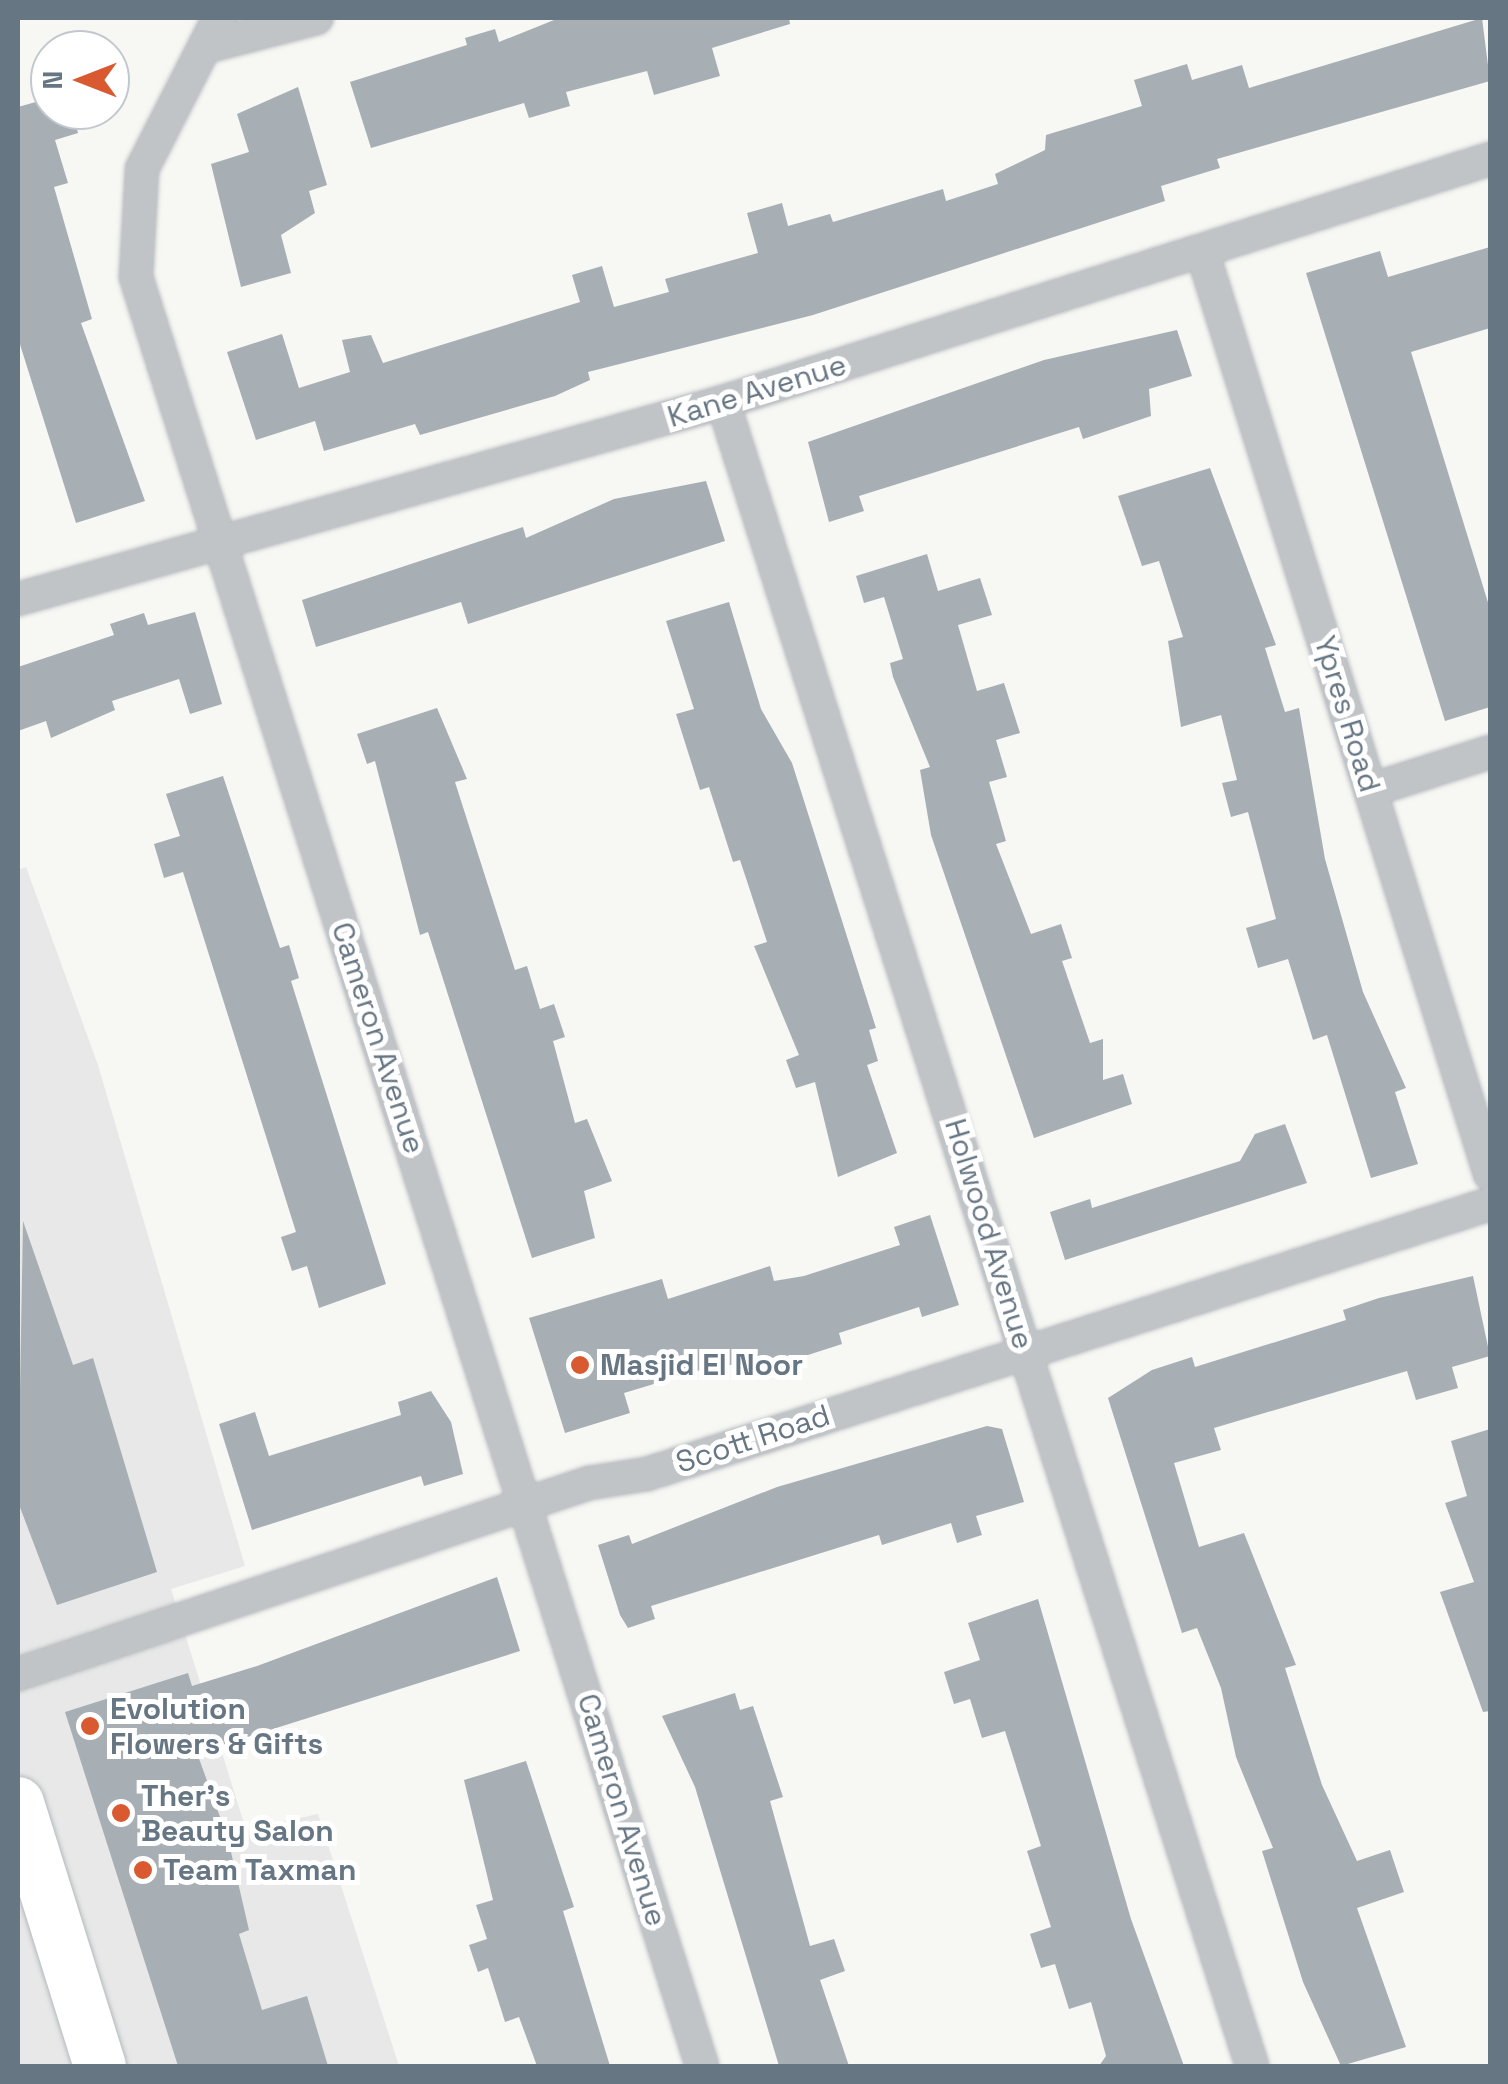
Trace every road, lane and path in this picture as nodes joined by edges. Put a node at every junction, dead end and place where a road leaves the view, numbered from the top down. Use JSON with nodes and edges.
{"nodes":[{"id":1,"x":316,"y":18,"type":"edge"},
{"id":2,"x":214,"y":32,"type":"edge"},
{"id":3,"x":1490,"y":159,"type":"edge"},
{"id":4,"x":1203,"y":254,"type":"junction"},
{"id":5,"x":723,"y":402,"type":"junction"},
{"id":6,"x":222,"y":545,"type":"junction"},
{"id":7,"x":18,"y":599,"type":"edge"},
{"id":8,"x":1490,"y":752,"type":"edge"},
{"id":9,"x":1371,"y":790,"type":"junction"},
{"id":10,"x":1490,"y":1174,"type":"edge"},
{"id":11,"x":1490,"y":1204,"type":"edge"},
{"id":12,"x":1026,"y":1351,"type":"junction"},
{"id":13,"x":524,"y":1506,"type":"junction"},
{"id":14,"x":18,"y":1674,"type":"edge"},
{"id":15,"x":18,"y":1802,"type":"edge"},
{"id":16,"x":100,"y":2066,"type":"edge"},
{"id":17,"x":702,"y":2066,"type":"edge"},
{"id":18,"x":1252,"y":2066,"type":"edge"}],
"edges":[{"from":1,"to":2,"type":"street"},
{"from":2,"to":6,"type":"street","name":"Cameron Avenue"},
{"from":3,"to":4,"type":"street","name":"Kane Avenue"},
{"from":4,"to":5,"type":"street","name":"Kane Avenue"},
{"from":4,"to":9,"type":"street","name":"Ypres Road"},
{"from":5,"to":6,"type":"street","name":"Kane Avenue"},
{"from":5,"to":12,"type":"street","name":"Holwood Avenue"},
{"from":6,"to":7,"type":"street","name":"Kane Avenue"},
{"from":6,"to":13,"type":"street","name":"Cameron Avenue"},
{"from":8,"to":9,"type":"street"},
{"from":9,"to":10,"type":"street","name":"Ypres Road"},
{"from":11,"to":12,"type":"street","name":"Scott Road"},
{"from":12,"to":13,"type":"street","name":"Scott Road"},
{"from":12,"to":18,"type":"street","name":"Holwood Avenue"},
{"from":13,"to":14,"type":"street","name":"Scott Road"},
{"from":13,"to":17,"type":"street","name":"Cameron Avenue"},
{"from":15,"to":16,"type":"main road"}]}
